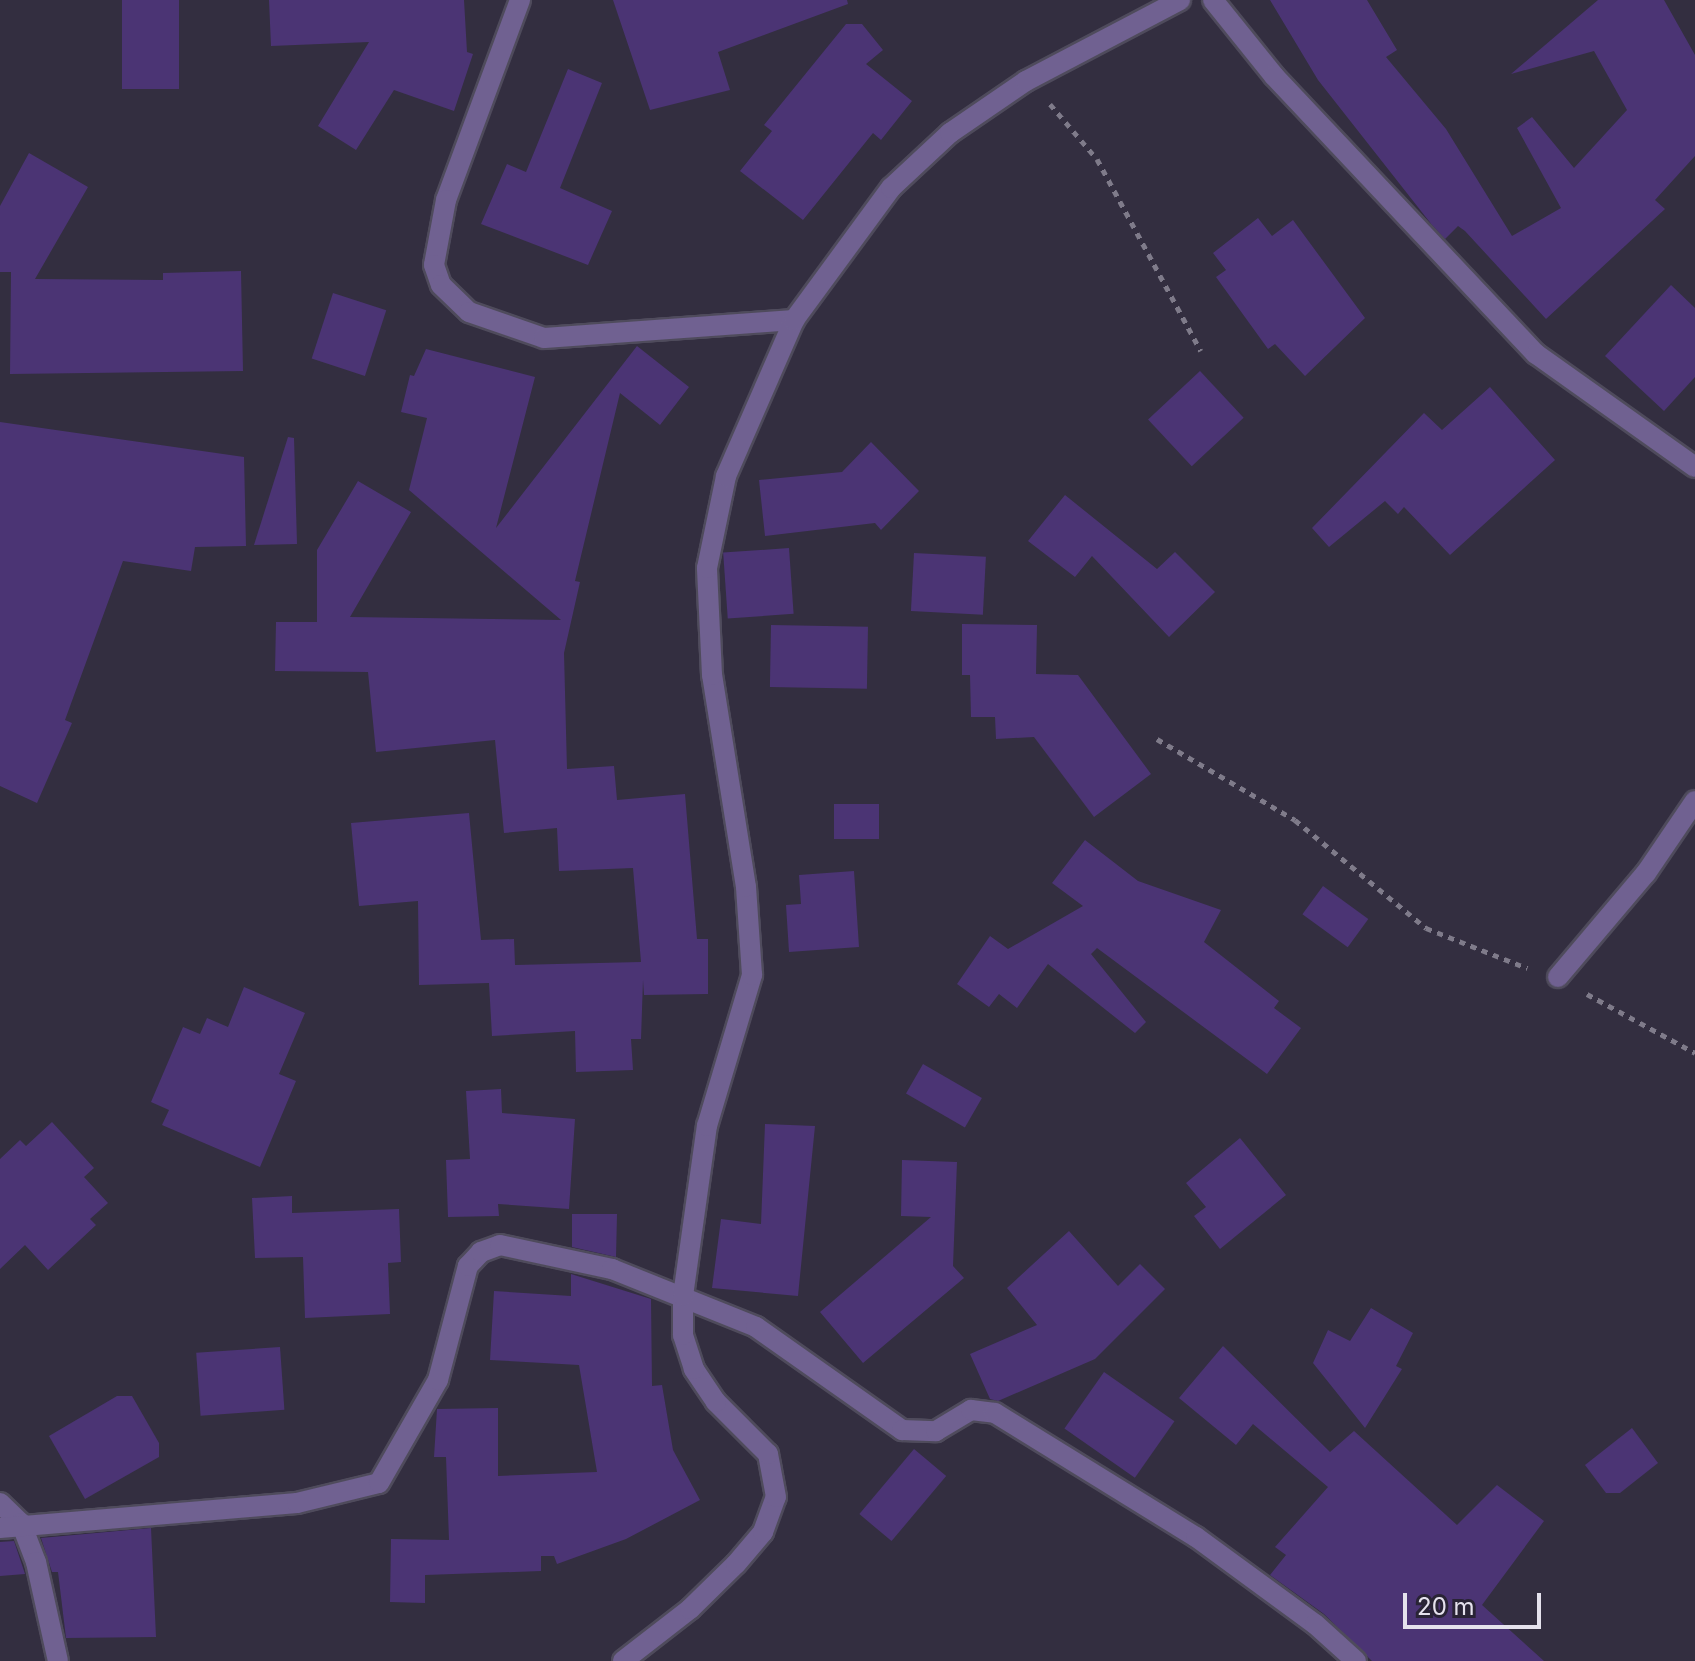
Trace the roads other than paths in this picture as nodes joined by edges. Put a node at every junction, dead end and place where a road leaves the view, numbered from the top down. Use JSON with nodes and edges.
{"nodes":[{"id":1,"x":520,"y":0,"type":"edge"},
{"id":2,"x":1180,"y":0,"type":"edge"},
{"id":3,"x":1213,"y":0,"type":"edge"},
{"id":4,"x":794,"y":320,"type":"junction"},
{"id":5,"x":1695,"y":467,"type":"edge"},
{"id":6,"x":1695,"y":801,"type":"edge"},
{"id":7,"x":1558,"y":977,"type":"road end"},
{"id":8,"x":683,"y":1296,"type":"junction"},
{"id":9,"x":0,"y":1503,"type":"edge"},
{"id":10,"x":21,"y":1523,"type":"junction"},
{"id":11,"x":0,"y":1528,"type":"edge"},
{"id":12,"x":58,"y":1661,"type":"edge"},
{"id":13,"x":623,"y":1661,"type":"edge"},
{"id":14,"x":1356,"y":1661,"type":"edge"}],
"edges":[{"from":1,"to":4,"type":"street"},
{"from":2,"to":4,"type":"street"},
{"from":3,"to":5,"type":"street"},
{"from":4,"to":8,"type":"street"},
{"from":6,"to":7,"type":"street"},
{"from":8,"to":10,"type":"street"},
{"from":8,"to":13,"type":"street"},
{"from":8,"to":14,"type":"street"},
{"from":9,"to":10,"type":"street"},
{"from":10,"to":11,"type":"street"},
{"from":10,"to":12,"type":"street"}]}
